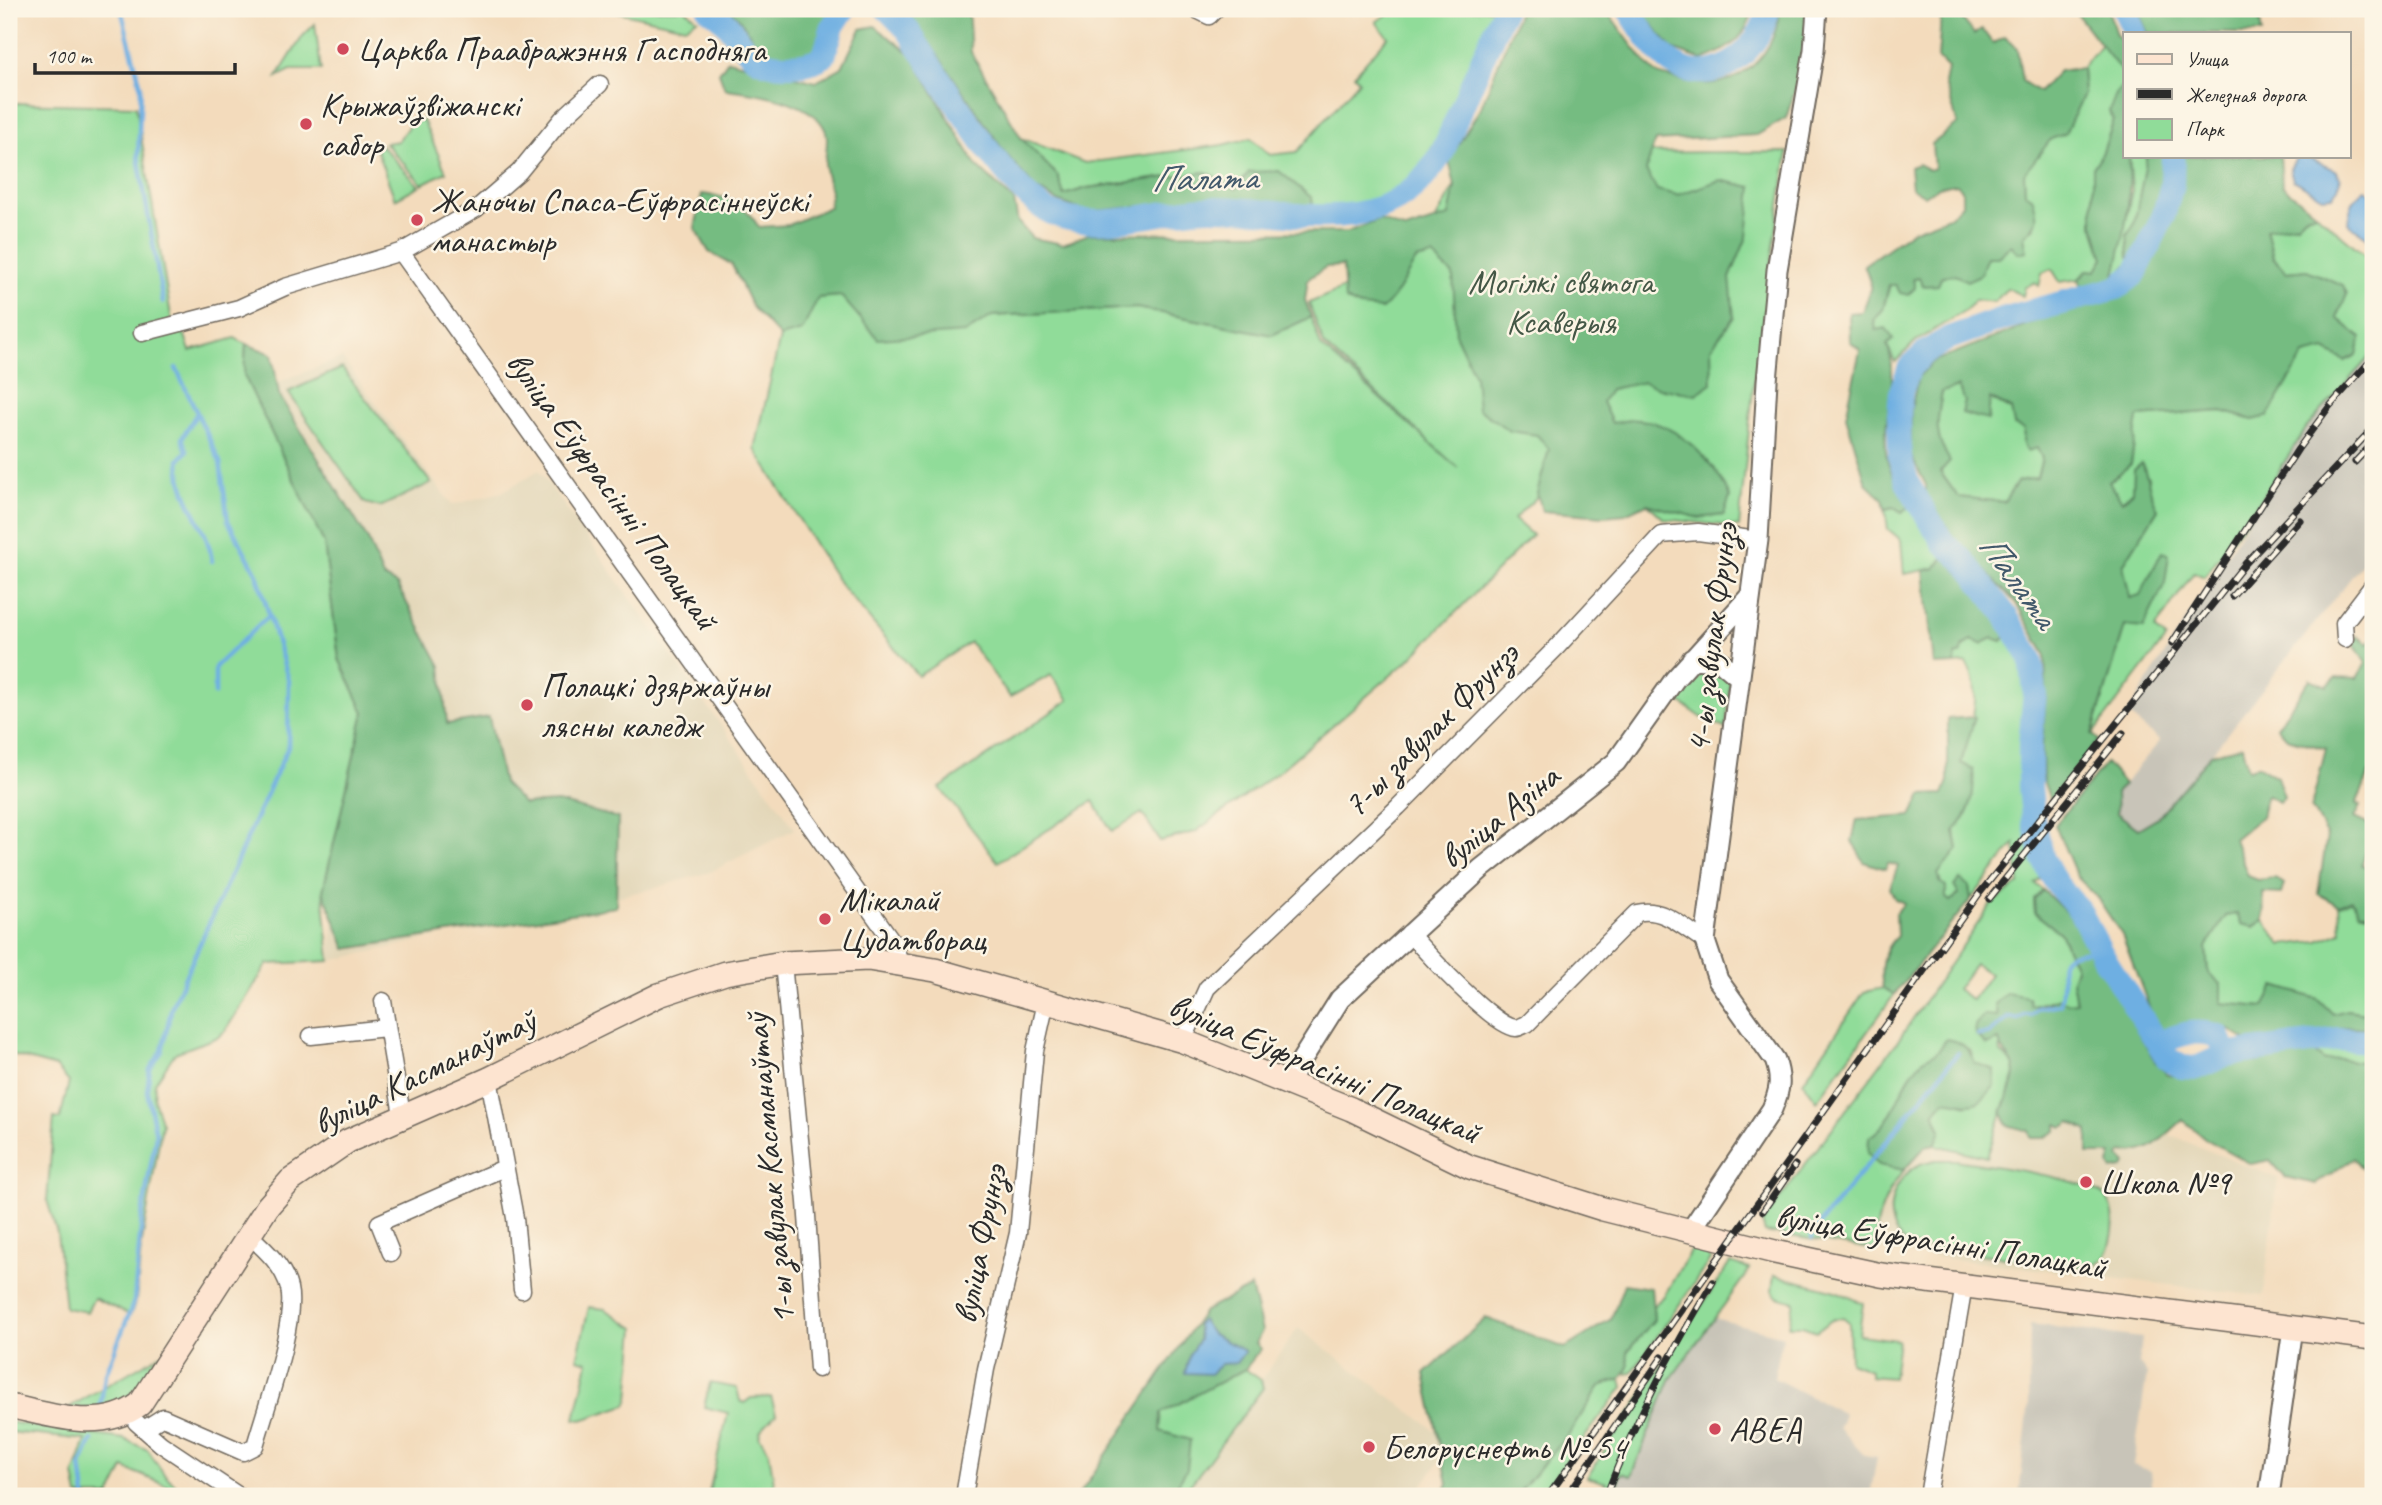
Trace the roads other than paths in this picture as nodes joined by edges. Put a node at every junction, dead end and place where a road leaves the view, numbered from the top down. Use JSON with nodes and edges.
{"nodes":[{"id":1,"x":1195,"y":9,"type":"edge"},
{"id":2,"x":1216,"y":9,"type":"edge"},
{"id":3,"x":1817,"y":9,"type":"edge"},
{"id":4,"x":600,"y":84,"type":"dead end"},
{"id":5,"x":401,"y":252,"type":"junction"},
{"id":6,"x":142,"y":333,"type":"dead end"},
{"id":7,"x":1758,"y":540,"type":"junction"},
{"id":8,"x":2373,"y":585,"type":"edge"},
{"id":9,"x":1750,"y":596,"type":"junction"},
{"id":10,"x":2345,"y":639,"type":"dead end"},
{"id":11,"x":1692,"y":659,"type":"junction"},
{"id":12,"x":1739,"y":677,"type":"junction"},
{"id":13,"x":1409,"y":933,"type":"junction"},
{"id":14,"x":1705,"y":941,"type":"junction"},
{"id":15,"x":900,"y":962,"type":"junction"},
{"id":16,"x":782,"y":963,"type":"junction"},
{"id":17,"x":383,"y":1001,"type":"dead end"},
{"id":18,"x":1046,"y":1002,"type":"junction"},
{"id":19,"x":386,"y":1028,"type":"junction"},
{"id":20,"x":311,"y":1036,"type":"dead end"},
{"id":21,"x":1182,"y":1041,"type":"junction"},
{"id":22,"x":489,"y":1079,"type":"junction"},
{"id":23,"x":1287,"y":1083,"type":"junction"},
{"id":24,"x":402,"y":1115,"type":"junction"},
{"id":25,"x":504,"y":1168,"type":"junction"},
{"id":26,"x":1691,"y":1230,"type":"junction"},
{"id":27,"x":250,"y":1236,"type":"junction"},
{"id":28,"x":391,"y":1254,"type":"dead end"},
{"id":29,"x":1964,"y":1286,"type":"junction"},
{"id":30,"x":522,"y":1290,"type":"dead end"},
{"id":31,"x":2292,"y":1328,"type":"junction"},
{"id":32,"x":2373,"y":1338,"type":"edge"},
{"id":33,"x":818,"y":1369,"type":"dead end"},
{"id":34,"x":9,"y":1406,"type":"edge"},
{"id":35,"x":137,"y":1420,"type":"junction"},
{"id":36,"x":239,"y":1496,"type":"edge"},
{"id":37,"x":964,"y":1496,"type":"edge"},
{"id":38,"x":1928,"y":1496,"type":"edge"},
{"id":39,"x":2269,"y":1496,"type":"edge"}],
"edges":[{"from":1,"to":2,"type":"street"},
{"from":3,"to":7,"type":"street","name":"4-ы завулак Фрунзэ"},
{"from":4,"to":5,"type":"street"},
{"from":5,"to":6,"type":"street"},
{"from":5,"to":15,"type":"street","name":"вуліца Еўфрасінні Полацкай"},
{"from":7,"to":9,"type":"street","name":"4-ы завулак Фрунзэ"},
{"from":7,"to":21,"type":"street","name":"7-ы завулак Фрунзэ"},
{"from":8,"to":10,"type":"street"},
{"from":9,"to":11,"type":"street","name":"вуліца Азіна"},
{"from":9,"to":12,"type":"street","name":"4-ы завулак Фрунзэ"},
{"from":11,"to":12,"type":"street"},
{"from":11,"to":13,"type":"street","name":"вуліца Азіна"},
{"from":12,"to":14,"type":"street","name":"4-ы завулак Фрунзэ"},
{"from":13,"to":14,"type":"street"},
{"from":13,"to":23,"type":"street","name":"вуліца Азіна"},
{"from":14,"to":26,"type":"street","name":"4-ы завулак Фрунзэ"},
{"from":15,"to":16,"type":"main road","name":"вуліца Касманаўтаў"},
{"from":15,"to":18,"type":"main road","name":"вуліца Еўфрасінні Полацкай"},
{"from":16,"to":22,"type":"main road","name":"вуліца Касманаўтаў"},
{"from":16,"to":33,"type":"street","name":"1-ы завулак Касманаўтаў"},
{"from":17,"to":19,"type":"street"},
{"from":18,"to":21,"type":"main road","name":"вуліца Еўфрасінні Полацкай"},
{"from":18,"to":37,"type":"street","name":"вуліца Фрунзэ"},
{"from":19,"to":20,"type":"street"},
{"from":19,"to":24,"type":"street"},
{"from":21,"to":23,"type":"main road","name":"вуліца Еўфрасінні Полацкай"},
{"from":22,"to":24,"type":"main road","name":"вуліца Касманаўтаў"},
{"from":22,"to":25,"type":"street"},
{"from":23,"to":26,"type":"main road","name":"вуліца Еўфрасінні Полацкай"},
{"from":24,"to":27,"type":"main road","name":"вуліца Касманаўтаў"},
{"from":25,"to":28,"type":"street"},
{"from":25,"to":30,"type":"street"},
{"from":26,"to":29,"type":"main road","name":"вуліца Еўфрасінні Полацкай"},
{"from":27,"to":35,"type":"main road","name":"вуліца Касманаўтаў"},
{"from":27,"to":35,"type":"street"},
{"from":29,"to":31,"type":"main road","name":"вуліца Еўфрасінні Полацкай"},
{"from":29,"to":38,"type":"street"},
{"from":31,"to":32,"type":"main road","name":"вуліца Еўфрасінні Полацкай"},
{"from":31,"to":39,"type":"street"},
{"from":34,"to":35,"type":"main road"},
{"from":35,"to":36,"type":"street"}]}
